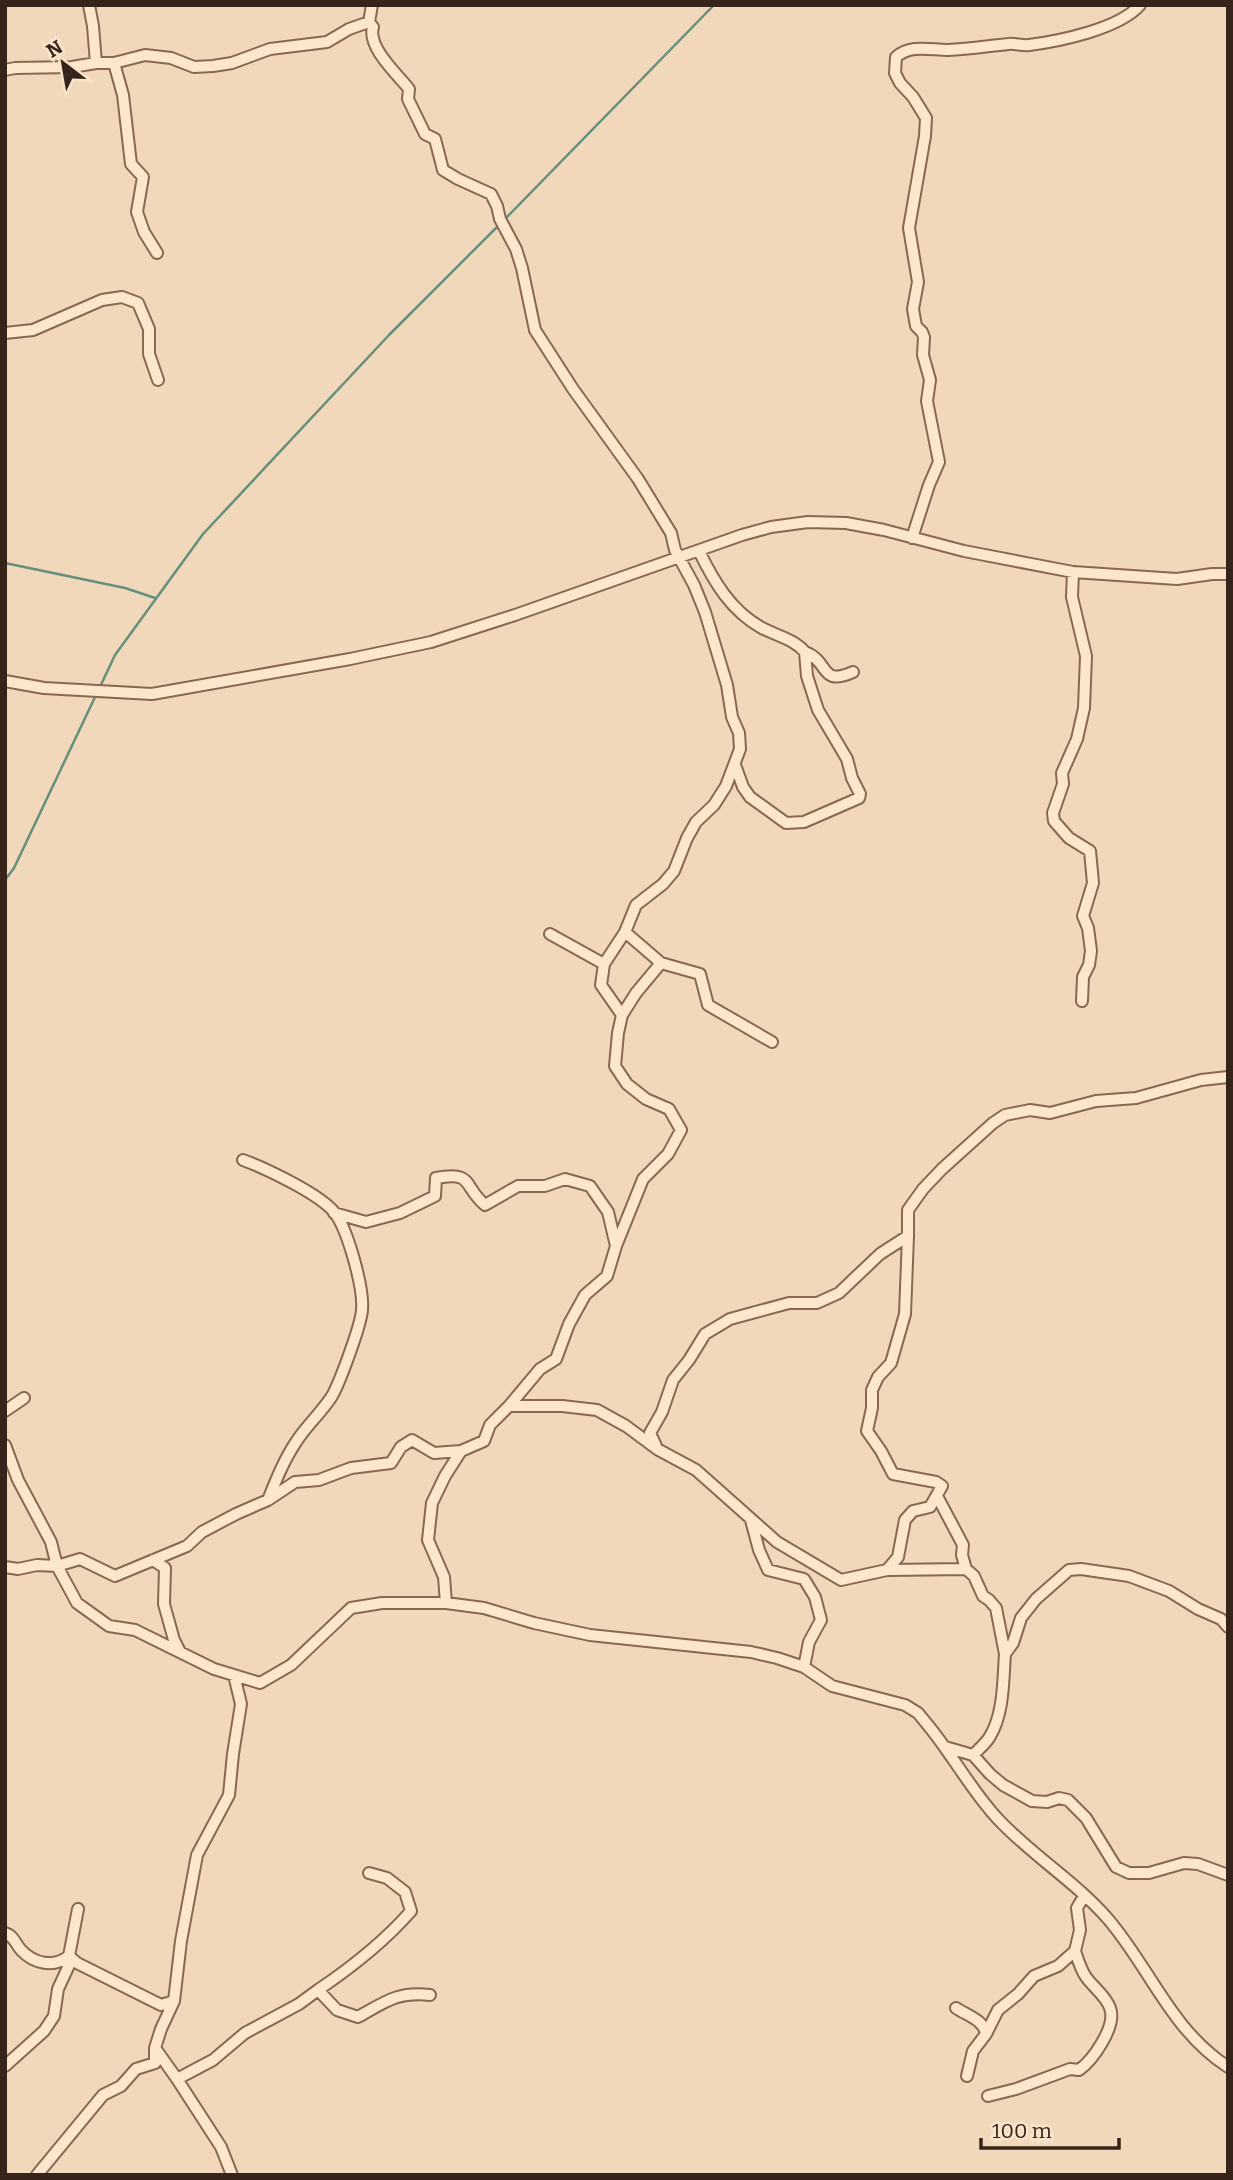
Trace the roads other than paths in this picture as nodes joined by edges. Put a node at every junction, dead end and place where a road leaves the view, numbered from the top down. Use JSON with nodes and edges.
{"nodes":[{"id":1,"x":89,"y":5,"type":"edge"},
{"id":2,"x":372,"y":5,"type":"edge"},
{"id":3,"x":1140,"y":5,"type":"edge"},
{"id":4,"x":369,"y":22,"type":"junction"},
{"id":5,"x":96,"y":63,"type":"junction"},
{"id":6,"x":114,"y":63,"type":"junction"},
{"id":7,"x":5,"y":70,"type":"edge"},
{"id":8,"x":157,"y":253,"type":"dead end"},
{"id":9,"x":5,"y":333,"type":"edge"},
{"id":10,"x":158,"y":380,"type":"dead end"},
{"id":11,"x":912,"y":538,"type":"junction"},
{"id":12,"x":699,"y":551,"type":"junction"},
{"id":13,"x":680,"y":558,"type":"junction"},
{"id":14,"x":1073,"y":572,"type":"junction"},
{"id":15,"x":1228,"y":574,"type":"edge"},
{"id":16,"x":805,"y":652,"type":"junction"},
{"id":17,"x":853,"y":672,"type":"dead end"},
{"id":18,"x":5,"y":681,"type":"edge"},
{"id":19,"x":735,"y":765,"type":"junction"},
{"id":20,"x":625,"y":932,"type":"junction"},
{"id":21,"x":550,"y":933,"type":"dead end"},
{"id":22,"x":661,"y":963,"type":"junction"},
{"id":23,"x":604,"y":964,"type":"junction"},
{"id":24,"x":1082,"y":1001,"type":"dead end"},
{"id":25,"x":622,"y":1015,"type":"junction"},
{"id":26,"x":772,"y":1042,"type":"dead end"},
{"id":27,"x":1228,"y":1077,"type":"edge"},
{"id":28,"x":243,"y":1160,"type":"dead end"},
{"id":29,"x":334,"y":1213,"type":"junction"},
{"id":30,"x":908,"y":1236,"type":"junction"},
{"id":31,"x":615,"y":1246,"type":"junction"},
{"id":32,"x":23,"y":1398,"type":"dead end"},
{"id":33,"x":509,"y":1406,"type":"junction"},
{"id":34,"x":5,"y":1411,"type":"edge"},
{"id":35,"x":5,"y":1445,"type":"edge"},
{"id":36,"x":657,"y":1449,"type":"junction"},
{"id":37,"x":461,"y":1451,"type":"junction"},
{"id":38,"x":937,"y":1496,"type":"junction"},
{"id":39,"x":268,"y":1500,"type":"junction"},
{"id":40,"x":751,"y":1520,"type":"junction"},
{"id":41,"x":153,"y":1560,"type":"junction"},
{"id":42,"x":57,"y":1566,"type":"junction"},
{"id":43,"x":5,"y":1567,"type":"edge"},
{"id":44,"x":966,"y":1569,"type":"junction"},
{"id":45,"x":887,"y":1570,"type":"junction"},
{"id":46,"x":446,"y":1603,"type":"junction"},
{"id":47,"x":1228,"y":1627,"type":"edge"},
{"id":48,"x":180,"y":1652,"type":"junction"},
{"id":49,"x":1005,"y":1654,"type":"junction"},
{"id":50,"x":804,"y":1667,"type":"junction"},
{"id":51,"x":234,"y":1675,"type":"junction"},
{"id":52,"x":945,"y":1747,"type":"junction"},
{"id":53,"x":974,"y":1755,"type":"junction"},
{"id":54,"x":369,"y":1873,"type":"dead end"},
{"id":55,"x":1228,"y":1875,"type":"edge"},
{"id":56,"x":1084,"y":1896,"type":"junction"},
{"id":57,"x":78,"y":1909,"type":"dead end"},
{"id":58,"x":5,"y":1933,"type":"edge"},
{"id":59,"x":1075,"y":1951,"type":"junction"},
{"id":60,"x":69,"y":1956,"type":"junction"},
{"id":61,"x":318,"y":1990,"type":"junction"},
{"id":62,"x":430,"y":1995,"type":"dead end"},
{"id":63,"x":174,"y":2001,"type":"junction"},
{"id":64,"x":957,"y":2008,"type":"dead end"},
{"id":65,"x":986,"y":2034,"type":"junction"},
{"id":66,"x":155,"y":2048,"type":"junction"},
{"id":67,"x":5,"y":2066,"type":"edge"},
{"id":68,"x":1228,"y":2067,"type":"edge"},
{"id":69,"x":967,"y":2076,"type":"dead end"},
{"id":70,"x":177,"y":2078,"type":"junction"},
{"id":71,"x":988,"y":2096,"type":"dead end"},
{"id":72,"x":37,"y":2175,"type":"edge"},
{"id":73,"x":232,"y":2175,"type":"edge"}],
"edges":[{"from":1,"to":5,"type":"street"},
{"from":2,"to":4,"type":"street"},
{"from":3,"to":11,"type":"street"},
{"from":4,"to":6,"type":"street"},
{"from":4,"to":13,"type":"street"},
{"from":5,"to":6,"type":"street"},
{"from":5,"to":7,"type":"street"},
{"from":6,"to":8,"type":"street"},
{"from":9,"to":10,"type":"street"},
{"from":11,"to":12,"type":"street"},
{"from":11,"to":14,"type":"street"},
{"from":12,"to":13,"type":"street"},
{"from":12,"to":16,"type":"street"},
{"from":13,"to":18,"type":"street"},
{"from":13,"to":19,"type":"street"},
{"from":14,"to":15,"type":"street"},
{"from":14,"to":24,"type":"street"},
{"from":16,"to":17,"type":"street"},
{"from":16,"to":19,"type":"street"},
{"from":19,"to":20,"type":"street"},
{"from":20,"to":22,"type":"street"},
{"from":20,"to":23,"type":"street"},
{"from":21,"to":23,"type":"street"},
{"from":22,"to":25,"type":"street"},
{"from":22,"to":26,"type":"street"},
{"from":23,"to":25,"type":"street"},
{"from":25,"to":31,"type":"street"},
{"from":27,"to":30,"type":"street"},
{"from":28,"to":29,"type":"street"},
{"from":29,"to":31,"type":"street"},
{"from":29,"to":39,"type":"street"},
{"from":30,"to":36,"type":"street"},
{"from":30,"to":38,"type":"street"},
{"from":31,"to":33,"type":"street"},
{"from":32,"to":34,"type":"street"},
{"from":33,"to":36,"type":"street"},
{"from":33,"to":37,"type":"street"},
{"from":35,"to":42,"type":"street"},
{"from":36,"to":40,"type":"street"},
{"from":37,"to":39,"type":"street"},
{"from":37,"to":46,"type":"street"},
{"from":38,"to":44,"type":"street"},
{"from":38,"to":45,"type":"street"},
{"from":39,"to":41,"type":"street"},
{"from":40,"to":45,"type":"street"},
{"from":40,"to":50,"type":"street"},
{"from":41,"to":42,"type":"street"},
{"from":41,"to":48,"type":"street"},
{"from":42,"to":43,"type":"street"},
{"from":42,"to":48,"type":"street"},
{"from":44,"to":45,"type":"street"},
{"from":44,"to":49,"type":"street"},
{"from":46,"to":50,"type":"street"},
{"from":46,"to":51,"type":"street"},
{"from":47,"to":49,"type":"street"},
{"from":48,"to":51,"type":"street"},
{"from":49,"to":53,"type":"street"},
{"from":50,"to":52,"type":"street"},
{"from":51,"to":63,"type":"street"},
{"from":52,"to":53,"type":"street"},
{"from":52,"to":56,"type":"street"},
{"from":53,"to":55,"type":"street"},
{"from":54,"to":61,"type":"street"},
{"from":56,"to":59,"type":"street"},
{"from":56,"to":68,"type":"street"},
{"from":57,"to":60,"type":"street"},
{"from":58,"to":60,"type":"street"},
{"from":59,"to":65,"type":"street"},
{"from":59,"to":71,"type":"street"},
{"from":60,"to":63,"type":"street"},
{"from":60,"to":67,"type":"street"},
{"from":61,"to":62,"type":"street"},
{"from":61,"to":70,"type":"street"},
{"from":63,"to":66,"type":"street"},
{"from":64,"to":65,"type":"street"},
{"from":65,"to":69,"type":"street"},
{"from":66,"to":70,"type":"street"},
{"from":66,"to":72,"type":"street"},
{"from":70,"to":73,"type":"street"}]}
